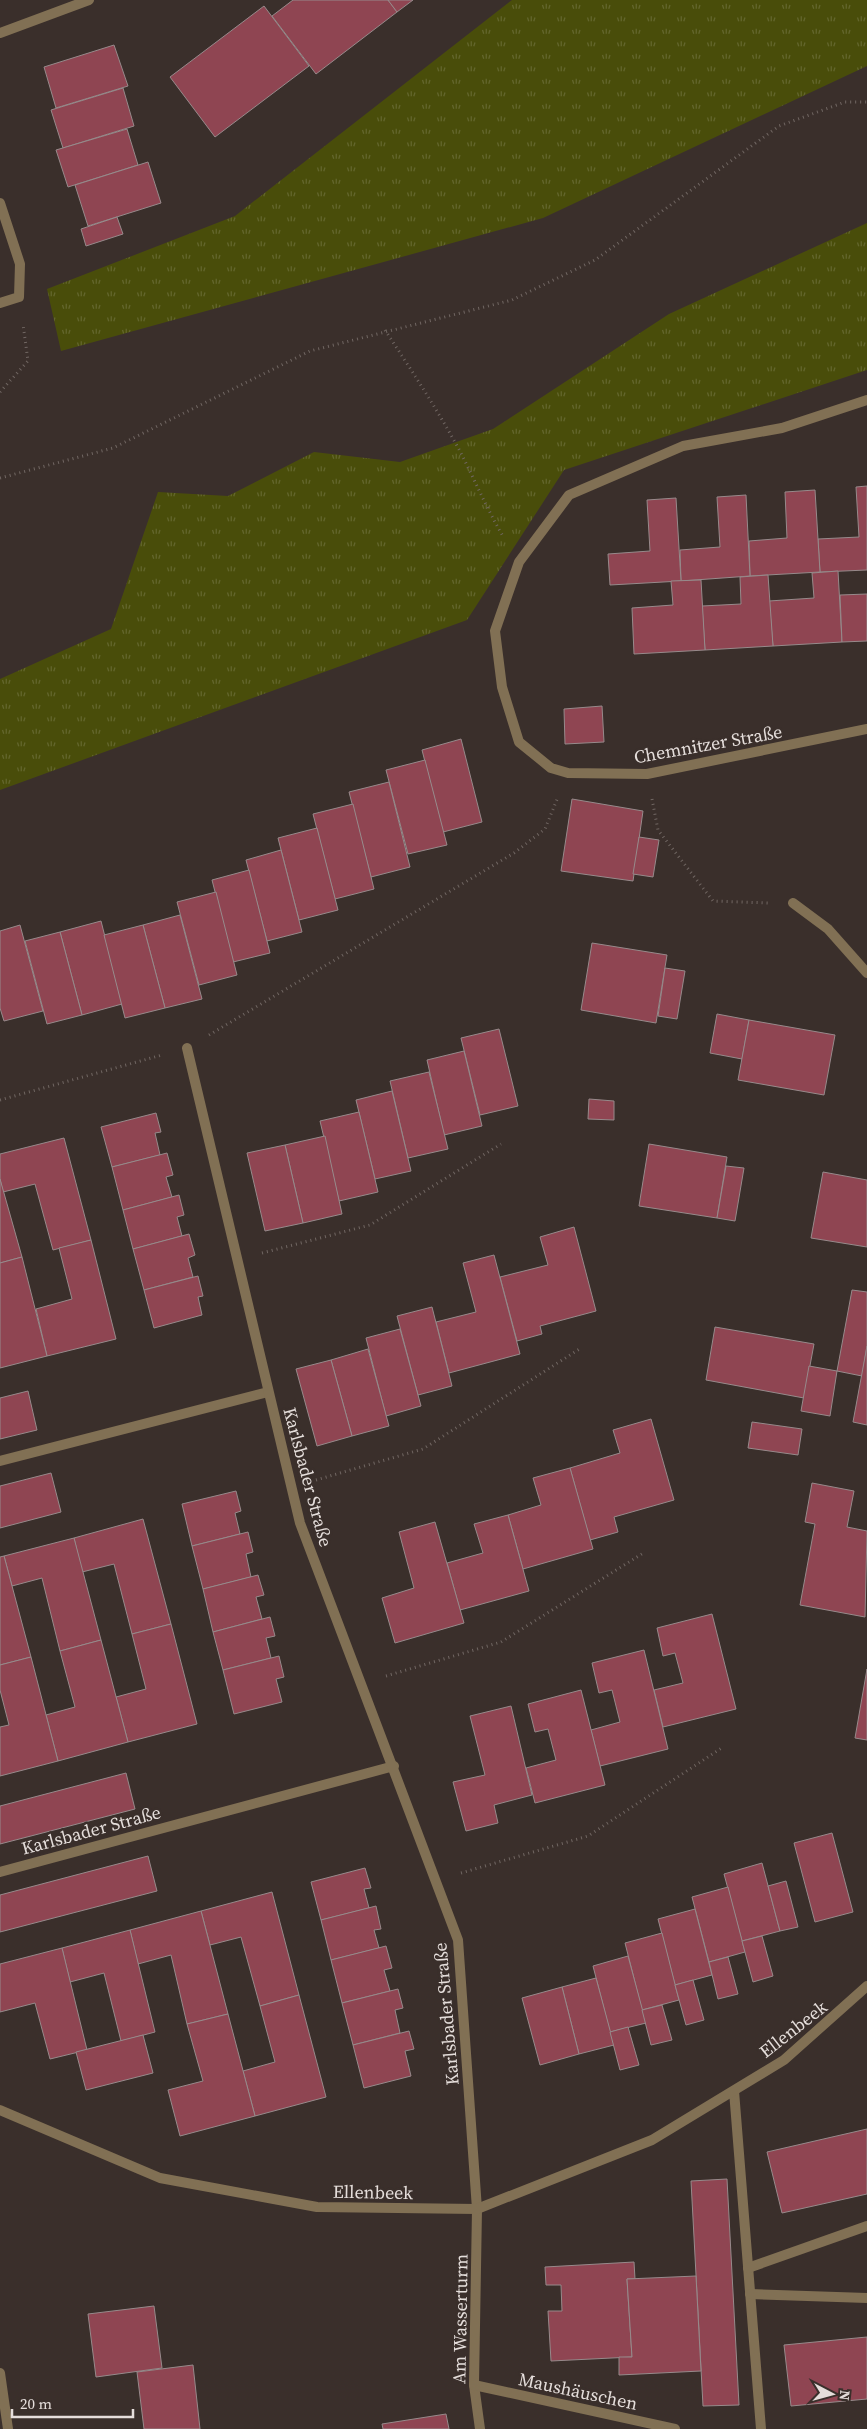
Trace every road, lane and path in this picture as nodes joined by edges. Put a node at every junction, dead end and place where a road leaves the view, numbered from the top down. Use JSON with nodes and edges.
{"nodes":[{"id":1,"x":89,"y":0,"type":"edge"},
{"id":2,"x":0,"y":33,"type":"edge"},
{"id":3,"x":867,"y":102,"type":"edge"},
{"id":4,"x":0,"y":204,"type":"edge"},
{"id":5,"x":19,"y":297,"type":"junction"},
{"id":6,"x":0,"y":303,"type":"edge"},
{"id":7,"x":385,"y":330,"type":"junction"},
{"id":8,"x":0,"y":392,"type":"edge"},
{"id":9,"x":867,"y":400,"type":"edge"},
{"id":10,"x":0,"y":478,"type":"edge"},
{"id":11,"x":519,"y":562,"type":"junction"},
{"id":12,"x":867,"y":729,"type":"edge"},
{"id":13,"x":568,"y":773,"type":"junction"},
{"id":14,"x":647,"y":774,"type":"junction"},
{"id":15,"x":793,"y":903,"type":"joint"},
{"id":16,"x":867,"y":973,"type":"edge"},
{"id":17,"x":187,"y":1048,"type":"junction"},
{"id":18,"x":0,"y":1100,"type":"edge"},
{"id":19,"x":502,"y":1144,"type":"dead end"},
{"id":20,"x":237,"y":1259,"type":"junction"},
{"id":21,"x":581,"y":1348,"type":"dead end"},
{"id":22,"x":268,"y":1392,"type":"junction"},
{"id":23,"x":0,"y":1461,"type":"edge"},
{"id":24,"x":291,"y":1487,"type":"junction"},
{"id":25,"x":645,"y":1552,"type":"dead end"},
{"id":26,"x":362,"y":1683,"type":"junction"},
{"id":27,"x":723,"y":1747,"type":"dead end"},
{"id":28,"x":394,"y":1766,"type":"junction"},
{"id":29,"x":0,"y":1872,"type":"edge"},
{"id":30,"x":436,"y":1880,"type":"junction"},
{"id":31,"x":867,"y":1986,"type":"edge"},
{"id":32,"x":734,"y":2091,"type":"junction"},
{"id":33,"x":0,"y":2110,"type":"edge"},
{"id":34,"x":477,"y":2209,"type":"junction"},
{"id":35,"x":867,"y":2226,"type":"edge"},
{"id":36,"x":748,"y":2268,"type":"junction"},
{"id":37,"x":750,"y":2294,"type":"junction"},
{"id":38,"x":867,"y":2298,"type":"edge"},
{"id":39,"x":0,"y":2373,"type":"edge"},
{"id":40,"x":474,"y":2385,"type":"junction"},
{"id":41,"x":8,"y":2429,"type":"edge"},
{"id":42,"x":480,"y":2429,"type":"edge"},
{"id":43,"x":675,"y":2429,"type":"edge"},
{"id":44,"x":761,"y":2429,"type":"edge"}],
"edges":[{"from":1,"to":2,"type":"street"},
{"from":3,"to":7,"type":"path"},
{"from":4,"to":5,"type":"street"},
{"from":5,"to":6,"type":"street"},
{"from":5,"to":8,"type":"path"},
{"from":7,"to":10,"type":"path"},
{"from":7,"to":11,"type":"path"},
{"from":9,"to":11,"type":"street","name":"Chemnitzer Straße"},
{"from":11,"to":13,"type":"street","name":"Chemnitzer Straße"},
{"from":12,"to":14,"type":"street","name":"Chemnitzer Straße"},
{"from":13,"to":14,"type":"street","name":"Chemnitzer Straße"},
{"from":13,"to":17,"type":"path"},
{"from":14,"to":15,"type":"path"},
{"from":15,"to":16,"type":"street"},
{"from":17,"to":18,"type":"path"},
{"from":17,"to":20,"type":"street","name":"Karlsbader Straße"},
{"from":19,"to":20,"type":"path"},
{"from":20,"to":22,"type":"street","name":"Karlsbader Straße"},
{"from":21,"to":24,"type":"path"},
{"from":22,"to":23,"type":"street","name":"Karlsbader Straße"},
{"from":22,"to":24,"type":"street","name":"Karlsbader Straße"},
{"from":24,"to":26,"type":"street","name":"Karlsbader Straße"},
{"from":25,"to":26,"type":"path"},
{"from":26,"to":28,"type":"street","name":"Karlsbader Straße"},
{"from":27,"to":30,"type":"path"},
{"from":28,"to":29,"type":"street","name":"Karlsbader Straße"},
{"from":28,"to":30,"type":"street","name":"Karlsbader Straße"},
{"from":30,"to":34,"type":"street","name":"Karlsbader Straße"},
{"from":31,"to":32,"type":"street","name":"Ellenbeek"},
{"from":32,"to":34,"type":"street","name":"Ellenbeek"},
{"from":32,"to":36,"type":"street"},
{"from":33,"to":34,"type":"street","name":"Ellenbeek"},
{"from":34,"to":40,"type":"street","name":"Am Wasserturm"},
{"from":35,"to":36,"type":"street"},
{"from":36,"to":37,"type":"street"},
{"from":37,"to":38,"type":"street"},
{"from":37,"to":44,"type":"street"},
{"from":39,"to":41,"type":"street"},
{"from":40,"to":42,"type":"street","name":"Am Wasserturm"},
{"from":40,"to":43,"type":"street","name":"Maushäuschen"}]}
